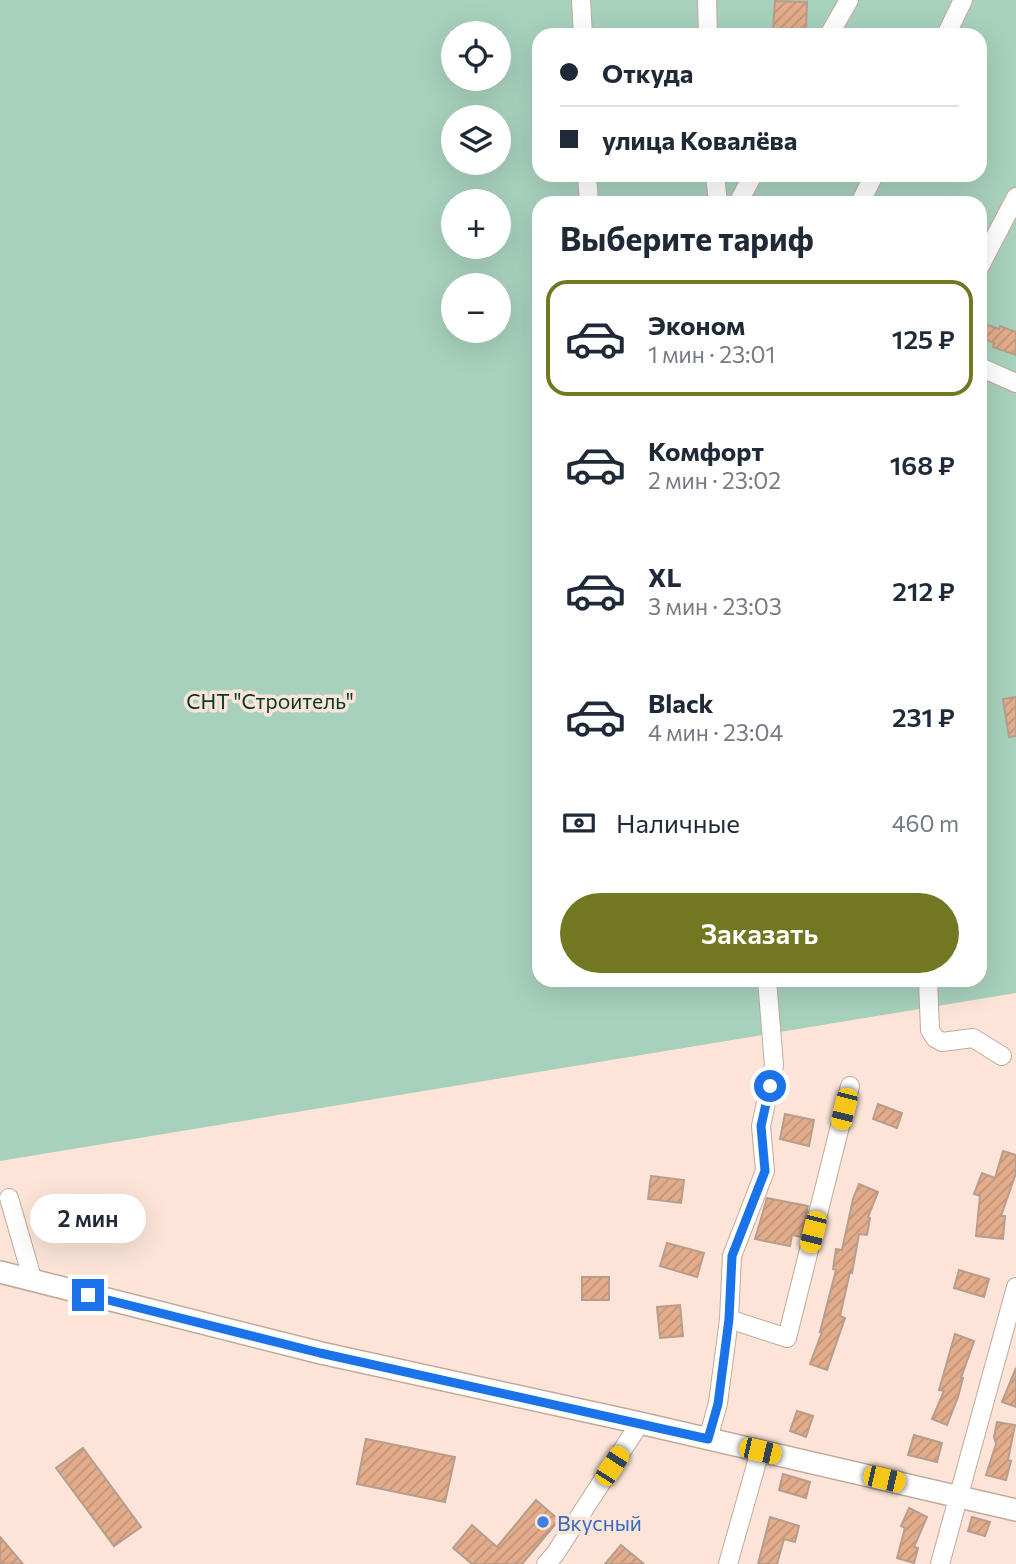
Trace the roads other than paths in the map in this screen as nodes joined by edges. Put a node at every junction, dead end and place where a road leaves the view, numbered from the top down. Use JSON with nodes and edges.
{"nodes":[{"id":1,"x":581,"y":0,"type":"edge"},
{"id":2,"x":707,"y":0,"type":"edge"},
{"id":3,"x":849,"y":0,"type":"edge"},
{"id":4,"x":963,"y":0,"type":"edge"},
{"id":5,"x":583,"y":28,"type":"edge"},
{"id":6,"x":708,"y":28,"type":"edge"},
{"id":7,"x":834,"y":28,"type":"edge"},
{"id":8,"x":949,"y":28,"type":"edge"},
{"id":9,"x":1016,"y":197,"type":"edge"},
{"id":10,"x":987,"y":253,"type":"edge"},
{"id":11,"x":987,"y":370,"type":"edge"},
{"id":12,"x":1016,"y":383,"type":"edge"},
{"id":13,"x":768,"y":987,"type":"edge"},
{"id":14,"x":928,"y":987,"type":"edge"},
{"id":15,"x":1002,"y":1056,"type":"dead end"},
{"id":16,"x":850,"y":1086,"type":"dead end"},
{"id":17,"x":9,"y":1198,"type":"dead end"},
{"id":18,"x":0,"y":1272,"type":"edge"},
{"id":19,"x":33,"y":1281,"type":"junction"},
{"id":20,"x":1016,"y":1287,"type":"edge"},
{"id":21,"x":729,"y":1319,"type":"junction"},
{"id":22,"x":640,"y":1423,"type":"junction"},
{"id":23,"x":708,"y":1439,"type":"junction"},
{"id":24,"x":760,"y":1451,"type":"junction"},
{"id":25,"x":958,"y":1497,"type":"junction"},
{"id":26,"x":1016,"y":1510,"type":"edge"},
{"id":27,"x":546,"y":1564,"type":"edge"},
{"id":28,"x":728,"y":1564,"type":"edge"},
{"id":29,"x":940,"y":1564,"type":"edge"}],
"edges":[{"from":1,"to":5,"type":"street"},
{"from":2,"to":6,"type":"street"},
{"from":3,"to":7,"type":"street"},
{"from":4,"to":8,"type":"street"},
{"from":9,"to":10,"type":"street"},
{"from":11,"to":12,"type":"street"},
{"from":13,"to":21,"type":"street"},
{"from":14,"to":15,"type":"street"},
{"from":16,"to":21,"type":"street"},
{"from":17,"to":19,"type":"street"},
{"from":18,"to":19,"type":"street"},
{"from":19,"to":22,"type":"street"},
{"from":20,"to":25,"type":"street"},
{"from":21,"to":23,"type":"street"},
{"from":22,"to":23,"type":"street"},
{"from":22,"to":27,"type":"street"},
{"from":23,"to":24,"type":"street"},
{"from":24,"to":25,"type":"street"},
{"from":24,"to":28,"type":"street"},
{"from":25,"to":26,"type":"street"},
{"from":25,"to":29,"type":"street"}]}
